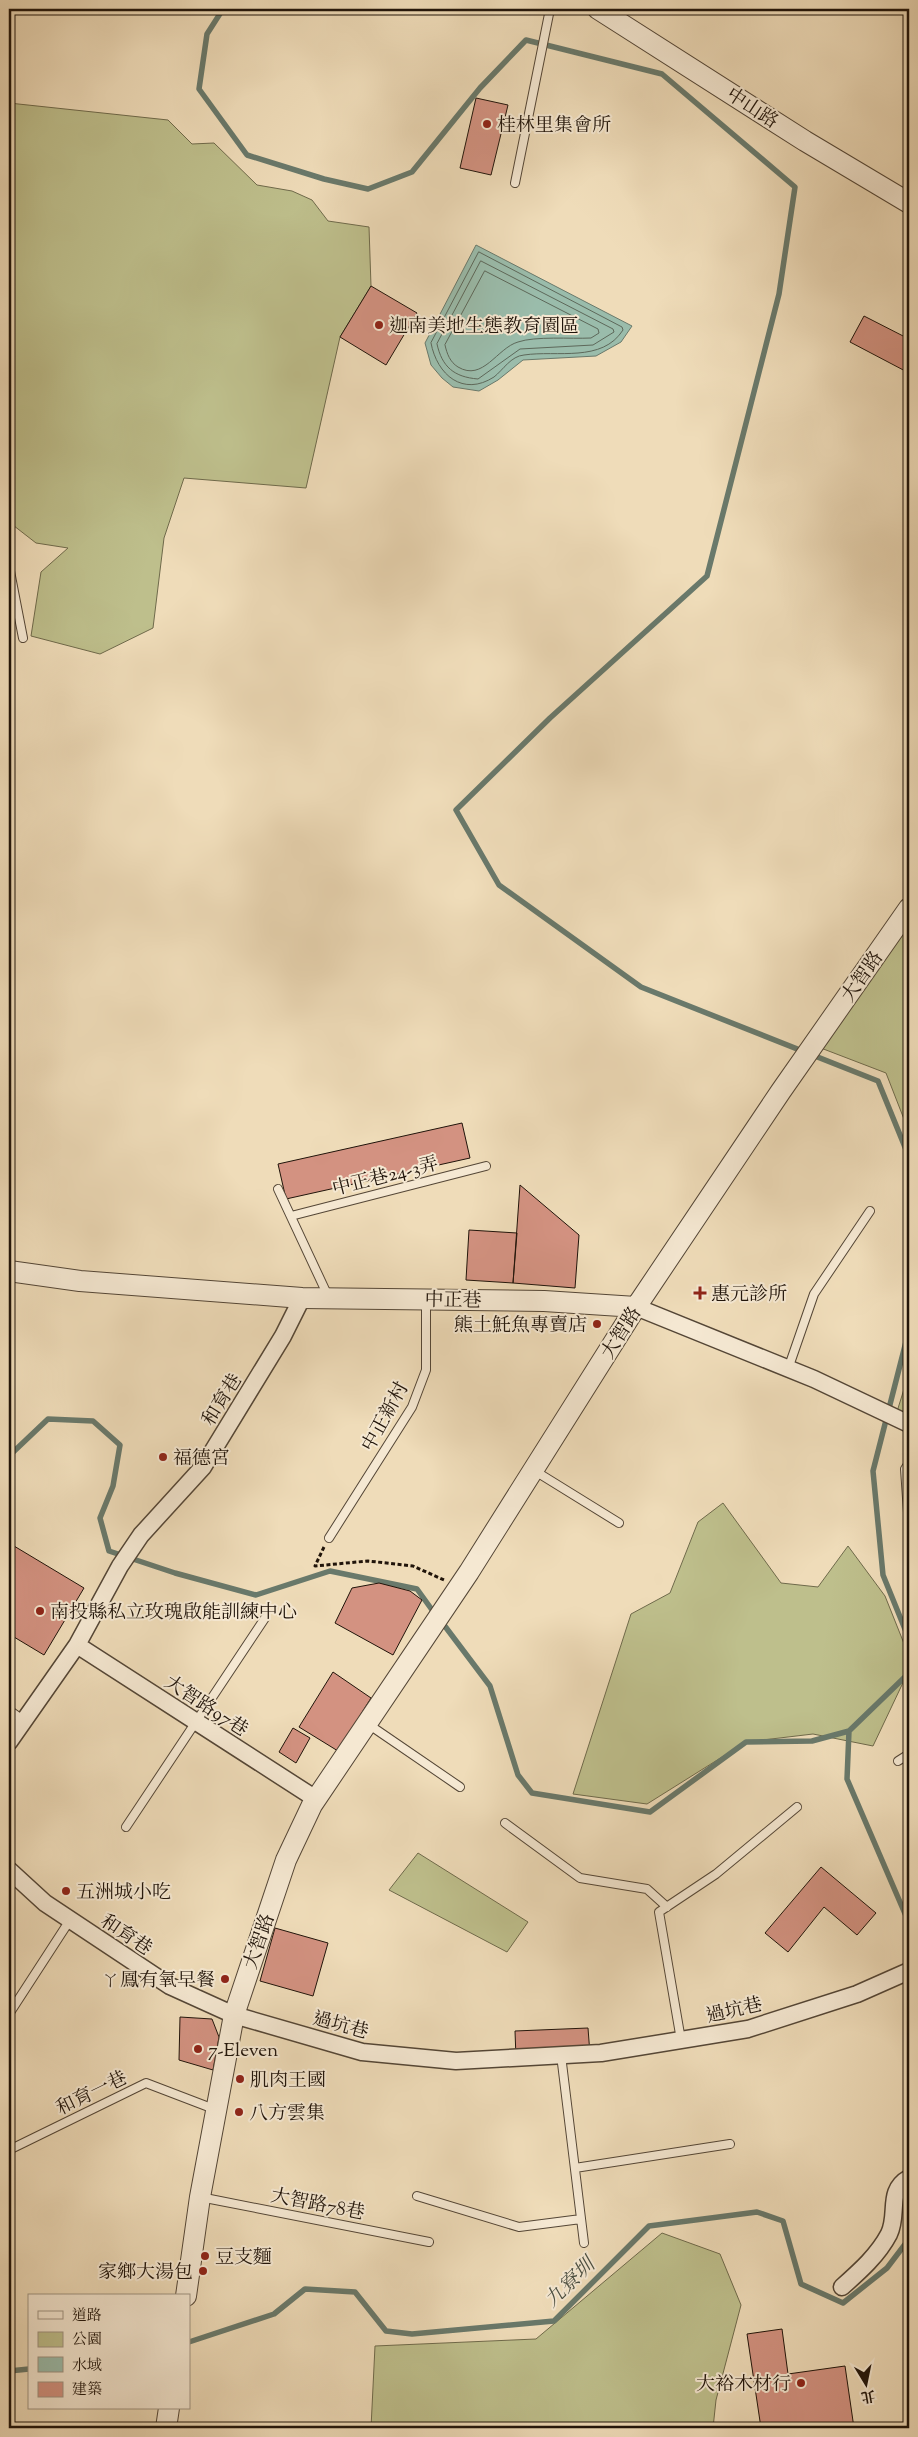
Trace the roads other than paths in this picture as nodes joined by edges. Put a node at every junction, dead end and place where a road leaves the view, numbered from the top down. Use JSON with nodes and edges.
{"nodes":[{"id":1,"x":550,"y":9,"type":"edge"},
{"id":2,"x":598,"y":9,"type":"edge"},
{"id":3,"x":515,"y":183,"type":"dead end"},
{"id":4,"x":909,"y":203,"type":"edge"},
{"id":5,"x":9,"y":566,"type":"edge"},
{"id":6,"x":23,"y":638,"type":"dead end"},
{"id":7,"x":909,"y":908,"type":"edge"},
{"id":8,"x":486,"y":1166,"type":"dead end"},
{"id":9,"x":278,"y":1188,"type":"dead end"},
{"id":10,"x":870,"y":1211,"type":"dead end"},
{"id":11,"x":291,"y":1216,"type":"junction"},
{"id":12,"x":9,"y":1272,"type":"edge"},
{"id":13,"x":302,"y":1298,"type":"junction"},
{"id":14,"x":328,"y":1298,"type":"junction"},
{"id":15,"x":426,"y":1299,"type":"junction"},
{"id":16,"x":636,"y":1307,"type":"junction"},
{"id":17,"x":788,"y":1369,"type":"junction"},
{"id":18,"x":902,"y":1421,"type":"edge"},
{"id":19,"x":909,"y":1463,"type":"edge"},
{"id":20,"x":533,"y":1470,"type":"junction"},
{"id":21,"x":619,"y":1523,"type":"dead end"},
{"id":22,"x":909,"y":1527,"type":"edge"},
{"id":23,"x":329,"y":1538,"type":"road end"},
{"id":24,"x":265,"y":1618,"type":"dead end"},
{"id":25,"x":77,"y":1645,"type":"junction"},
{"id":26,"x":9,"y":1710,"type":"edge"},
{"id":27,"x":23,"y":1720,"type":"junction"},
{"id":28,"x":196,"y":1722,"type":"junction"},
{"id":29,"x":366,"y":1723,"type":"junction"},
{"id":30,"x":9,"y":1742,"type":"edge"},
{"id":31,"x":909,"y":1754,"type":"edge"},
{"id":32,"x":898,"y":1761,"type":"dead end"},
{"id":33,"x":460,"y":1787,"type":"dead end"},
{"id":34,"x":316,"y":1799,"type":"junction"},
{"id":35,"x":797,"y":1807,"type":"dead end"},
{"id":36,"x":506,"y":1823,"type":"dead end"},
{"id":37,"x":126,"y":1827,"type":"dead end"},
{"id":38,"x":9,"y":1870,"type":"edge"},
{"id":39,"x":667,"y":1907,"type":"junction"},
{"id":40,"x":70,"y":1920,"type":"junction"},
{"id":41,"x":909,"y":1970,"type":"edge"},
{"id":42,"x":9,"y":2014,"type":"edge"},
{"id":43,"x":234,"y":2015,"type":"junction"},
{"id":44,"x":682,"y":2041,"type":"junction"},
{"id":45,"x":561,"y":2055,"type":"junction"},
{"id":46,"x":217,"y":2110,"type":"junction"},
{"id":47,"x":730,"y":2144,"type":"dead end"},
{"id":48,"x":9,"y":2150,"type":"edge"},
{"id":49,"x":575,"y":2168,"type":"junction"},
{"id":50,"x":909,"y":2178,"type":"edge"},
{"id":51,"x":200,"y":2196,"type":"junction"},
{"id":52,"x":417,"y":2196,"type":"dead end"},
{"id":53,"x":581,"y":2219,"type":"junction"},
{"id":54,"x":429,"y":2242,"type":"dead end"},
{"id":55,"x":584,"y":2243,"type":"dead end"},
{"id":56,"x":842,"y":2287,"type":"dead end"},
{"id":57,"x":186,"y":2294,"type":"edge"},
{"id":58,"x":169,"y":2410,"type":"edge"},
{"id":59,"x":166,"y":2428,"type":"edge"}],
"edges":[{"from":1,"to":3,"type":"lane"},
{"from":2,"to":4,"type":"street","name":"中山路"},
{"from":5,"to":6,"type":"lane"},
{"from":7,"to":16,"type":"street","name":"大智路"},
{"from":8,"to":11,"type":"lane","name":"中正巷24-3弄"},
{"from":9,"to":11,"type":"lane"},
{"from":10,"to":17,"type":"lane"},
{"from":11,"to":14,"type":"lane"},
{"from":12,"to":13,"type":"street","name":"中正巷"},
{"from":13,"to":14,"type":"street","name":"中正巷"},
{"from":13,"to":25,"type":"street","name":"和育巷"},
{"from":14,"to":15,"type":"street","name":"中正巷"},
{"from":15,"to":16,"type":"street","name":"中正巷"},
{"from":15,"to":23,"type":"lane","name":"中正新村"},
{"from":16,"to":17,"type":"street","name":"中正巷"},
{"from":16,"to":20,"type":"street","name":"大智路"},
{"from":17,"to":18,"type":"street","name":"中正巷"},
{"from":19,"to":22,"type":"lane"},
{"from":20,"to":21,"type":"lane"},
{"from":20,"to":29,"type":"street","name":"大智路"},
{"from":24,"to":28,"type":"lane"},
{"from":25,"to":27,"type":"street"},
{"from":25,"to":28,"type":"street","name":"大智路97巷"},
{"from":26,"to":27,"type":"lane"},
{"from":27,"to":30,"type":"street"},
{"from":28,"to":34,"type":"street","name":"大智路97巷"},
{"from":28,"to":37,"type":"lane"},
{"from":29,"to":33,"type":"lane"},
{"from":29,"to":34,"type":"street","name":"大智路"},
{"from":31,"to":32,"type":"lane"},
{"from":34,"to":43,"type":"street","name":"大智路"},
{"from":35,"to":39,"type":"lane"},
{"from":36,"to":39,"type":"lane"},
{"from":38,"to":40,"type":"street","name":"和育巷"},
{"from":39,"to":44,"type":"lane"},
{"from":40,"to":42,"type":"lane"},
{"from":40,"to":43,"type":"street","name":"和育巷"},
{"from":41,"to":44,"type":"street","name":"過坑巷"},
{"from":43,"to":45,"type":"street","name":"過坑巷"},
{"from":43,"to":46,"type":"street","name":"大智路"},
{"from":44,"to":45,"type":"street","name":"過坑巷"},
{"from":45,"to":49,"type":"lane"},
{"from":46,"to":48,"type":"lane","name":"和育一巷"},
{"from":46,"to":51,"type":"street","name":"大智路"},
{"from":47,"to":49,"type":"lane"},
{"from":49,"to":53,"type":"lane"},
{"from":50,"to":56,"type":"street"},
{"from":51,"to":54,"type":"lane","name":"大智路78巷"},
{"from":51,"to":57,"type":"street","name":"大智路"},
{"from":52,"to":53,"type":"lane"},
{"from":53,"to":55,"type":"lane"},
{"from":58,"to":59,"type":"street"}]}
